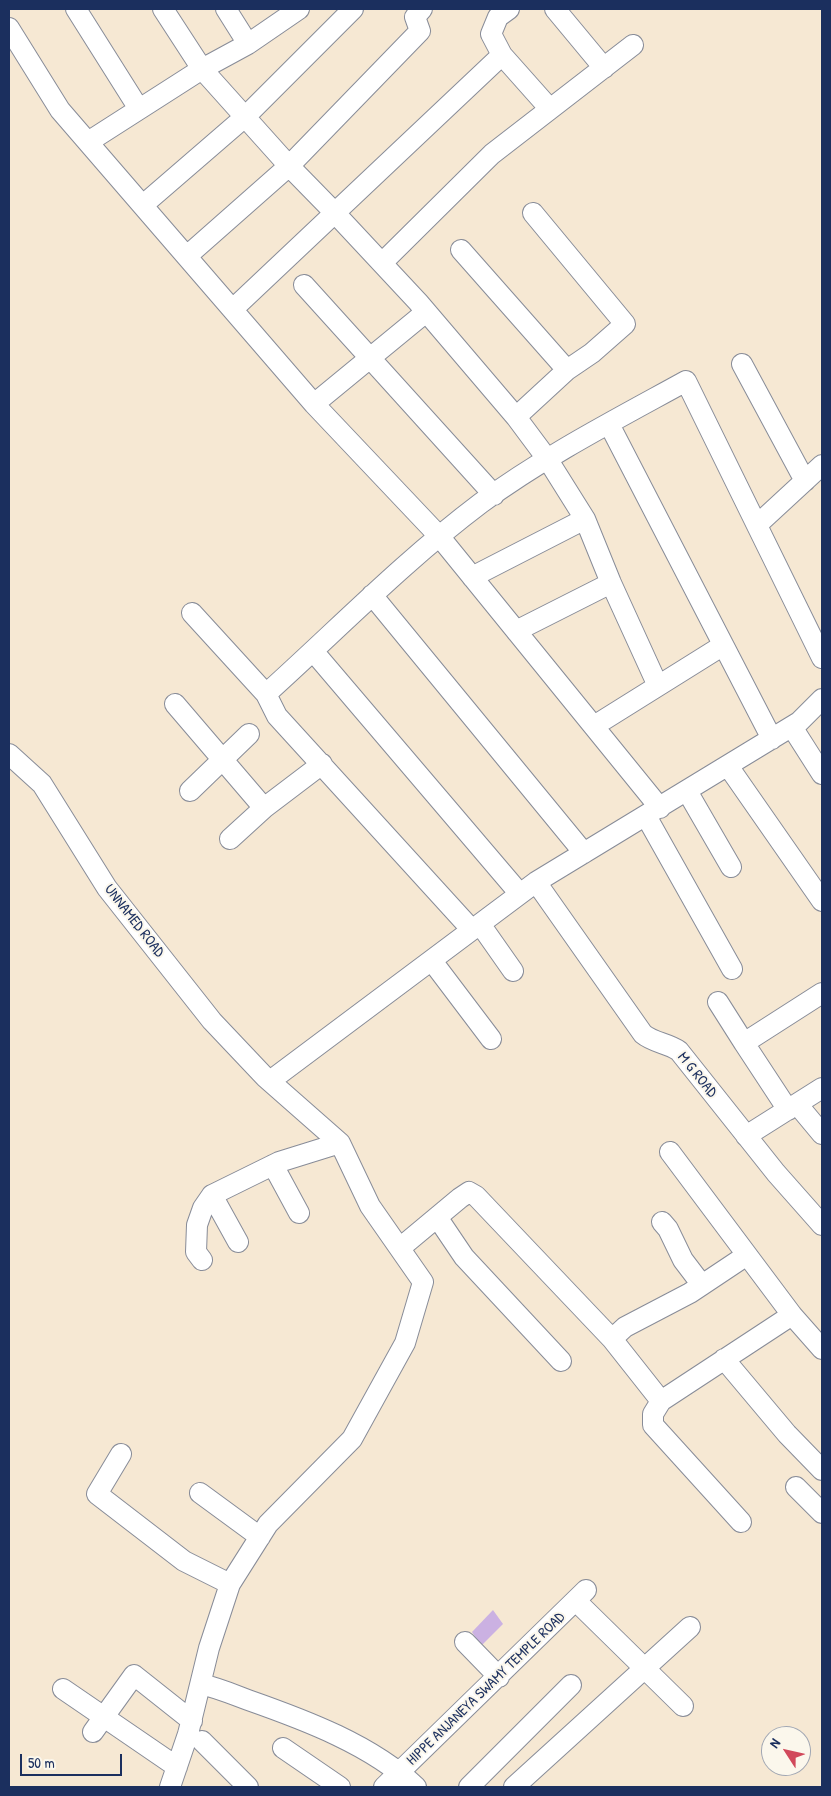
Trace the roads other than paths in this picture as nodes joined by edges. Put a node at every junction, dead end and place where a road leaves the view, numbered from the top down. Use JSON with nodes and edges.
{"nodes":[{"id":1,"x":76,"y":9,"type":"edge"},
{"id":2,"x":163,"y":9,"type":"edge"},
{"id":3,"x":226,"y":9,"type":"edge"},
{"id":4,"x":299,"y":9,"type":"edge"},
{"id":5,"x":353,"y":9,"type":"edge"},
{"id":6,"x":422,"y":9,"type":"edge"},
{"id":7,"x":509,"y":9,"type":"edge"},
{"id":8,"x":555,"y":9,"type":"edge"},
{"id":9,"x":9,"y":28,"type":"edge"},
{"id":10,"x":248,"y":44,"type":"junction"},
{"id":11,"x":633,"y":45,"type":"dead end"},
{"id":12,"x":502,"y":55,"type":"junction"},
{"id":13,"x":604,"y":68,"type":"junction"},
{"id":14,"x":202,"y":69,"type":"junction"},
{"id":15,"x":139,"y":109,"type":"junction"},
{"id":16,"x":550,"y":109,"type":"junction"},
{"id":17,"x":246,"y":116,"type":"junction"},
{"id":18,"x":88,"y":142,"type":"junction"},
{"id":19,"x":289,"y":166,"type":"junction"},
{"id":20,"x":143,"y":206,"type":"junction"},
{"id":21,"x":334,"y":212,"type":"junction"},
{"id":22,"x":533,"y":214,"type":"dead end"},
{"id":23,"x":461,"y":250,"type":"dead end"},
{"id":24,"x":187,"y":256,"type":"junction"},
{"id":25,"x":382,"y":263,"type":"junction"},
{"id":26,"x":304,"y":285,"type":"dead end"},
{"id":27,"x":232,"y":309,"type":"junction"},
{"id":28,"x":426,"y":312,"type":"junction"},
{"id":29,"x":369,"y":359,"type":"junction"},
{"id":30,"x":742,"y":364,"type":"dead end"},
{"id":31,"x":567,"y":370,"type":"junction"},
{"id":32,"x":314,"y":404,"type":"junction"},
{"id":33,"x":516,"y":416,"type":"junction"},
{"id":34,"x":609,"y":424,"type":"junction"},
{"id":35,"x":548,"y":460,"type":"junction"},
{"id":36,"x":822,"y":465,"type":"edge"},
{"id":37,"x":805,"y":481,"type":"junction"},
{"id":38,"x":494,"y":495,"type":"junction"},
{"id":39,"x":585,"y":519,"type":"junction"},
{"id":40,"x":757,"y":525,"type":"junction"},
{"id":41,"x":439,"y":536,"type":"junction"},
{"id":42,"x":472,"y":577,"type":"junction"},
{"id":43,"x":611,"y":583,"type":"junction"},
{"id":44,"x":372,"y":595,"type":"junction"},
{"id":45,"x":192,"y":613,"type":"dead end"},
{"id":46,"x":516,"y":630,"type":"junction"},
{"id":47,"x":722,"y":646,"type":"junction"},
{"id":48,"x":313,"y":651,"type":"junction"},
{"id":49,"x":822,"y":658,"type":"edge"},
{"id":50,"x":658,"y":686,"type":"junction"},
{"id":51,"x":266,"y":694,"type":"junction"},
{"id":52,"x":822,"y":700,"type":"edge"},
{"id":53,"x":175,"y":704,"type":"dead end"},
{"id":54,"x":594,"y":726,"type":"junction"},
{"id":55,"x":792,"y":726,"type":"junction"},
{"id":56,"x":249,"y":734,"type":"dead end"},
{"id":57,"x":772,"y":739,"type":"junction"},
{"id":58,"x":9,"y":754,"type":"edge"},
{"id":59,"x":222,"y":759,"type":"junction"},
{"id":60,"x":322,"y":764,"type":"junction"},
{"id":61,"x":728,"y":766,"type":"junction"},
{"id":62,"x":822,"y":774,"type":"edge"},
{"id":63,"x":190,"y":791,"type":"dead end"},
{"id":64,"x":687,"y":791,"type":"junction"},
{"id":65,"x":264,"y":808,"type":"junction"},
{"id":66,"x":653,"y":812,"type":"junction"},
{"id":67,"x":230,"y":839,"type":"dead end"},
{"id":68,"x":584,"y":854,"type":"junction"},
{"id":69,"x":730,"y":867,"type":"dead end"},
{"id":70,"x":536,"y":882,"type":"junction"},
{"id":71,"x":520,"y":894,"type":"junction"},
{"id":72,"x":822,"y":901,"type":"edge"},
{"id":73,"x":476,"y":927,"type":"junction"},
{"id":74,"x":432,"y":961,"type":"junction"},
{"id":75,"x":732,"y":969,"type":"dead end"},
{"id":76,"x":513,"y":971,"type":"dead end"},
{"id":77,"x":822,"y":993,"type":"edge"},
{"id":78,"x":718,"y":1002,"type":"dead end"},
{"id":79,"x":490,"y":1039,"type":"dead end"},
{"id":80,"x":744,"y":1043,"type":"junction"},
{"id":81,"x":270,"y":1081,"type":"junction"},
{"id":82,"x":822,"y":1088,"type":"edge"},
{"id":83,"x":793,"y":1107,"type":"junction"},
{"id":84,"x":822,"y":1134,"type":"edge"},
{"id":85,"x":746,"y":1136,"type":"junction"},
{"id":86,"x":340,"y":1142,"type":"junction"},
{"id":87,"x":670,"y":1152,"type":"dead end"},
{"id":88,"x":273,"y":1165,"type":"junction"},
{"id":89,"x":212,"y":1196,"type":"junction"},
{"id":90,"x":299,"y":1213,"type":"dead end"},
{"id":91,"x":437,"y":1217,"type":"junction"},
{"id":92,"x":662,"y":1222,"type":"dead end"},
{"id":93,"x":822,"y":1225,"type":"edge"},
{"id":94,"x":238,"y":1242,"type":"dead end"},
{"id":95,"x":400,"y":1248,"type":"junction"},
{"id":96,"x":747,"y":1255,"type":"junction"},
{"id":97,"x":202,"y":1260,"type":"dead end"},
{"id":98,"x":702,"y":1285,"type":"junction"},
{"id":99,"x":792,"y":1315,"type":"junction"},
{"id":100,"x":612,"y":1338,"type":"junction"},
{"id":101,"x":822,"y":1349,"type":"edge"},
{"id":102,"x":724,"y":1359,"type":"junction"},
{"id":103,"x":560,"y":1361,"type":"dead end"},
{"id":104,"x":662,"y":1401,"type":"junction"},
{"id":105,"x":121,"y":1454,"type":"dead end"},
{"id":106,"x":822,"y":1470,"type":"edge"},
{"id":107,"x":796,"y":1487,"type":"dead end"},
{"id":108,"x":200,"y":1493,"type":"dead end"},
{"id":109,"x":822,"y":1513,"type":"edge"},
{"id":110,"x":741,"y":1522,"type":"dead end"},
{"id":111,"x":260,"y":1537,"type":"junction"},
{"id":112,"x":230,"y":1584,"type":"junction"},
{"id":113,"x":690,"y":1627,"type":"dead end"},
{"id":114,"x":465,"y":1642,"type":"dead end"},
{"id":115,"x":644,"y":1668,"type":"junction"},
{"id":116,"x":499,"y":1677,"type":"junction"},
{"id":117,"x":201,"y":1684,"type":"junction"},
{"id":118,"x":571,"y":1685,"type":"dead end"},
{"id":119,"x":63,"y":1689,"type":"dead end"},
{"id":120,"x":683,"y":1706,"type":"dead end"},
{"id":121,"x":192,"y":1721,"type":"junction"},
{"id":122,"x":98,"y":1724,"type":"junction"},
{"id":123,"x":202,"y":1741,"type":"dead end"},
{"id":124,"x":283,"y":1748,"type":"dead end"},
{"id":125,"x":177,"y":1767,"type":"junction"},
{"id":126,"x":400,"y":1772,"type":"junction"},
{"id":127,"x":170,"y":1787,"type":"edge"},
{"id":128,"x":248,"y":1787,"type":"edge"},
{"id":129,"x":340,"y":1787,"type":"edge"},
{"id":130,"x":384,"y":1787,"type":"edge"},
{"id":131,"x":416,"y":1787,"type":"edge"},
{"id":132,"x":469,"y":1787,"type":"edge"},
{"id":133,"x":514,"y":1787,"type":"edge"}],
"edges":[{"from":1,"to":15,"type":"street"},
{"from":2,"to":14,"type":"street"},
{"from":3,"to":10,"type":"street"},
{"from":4,"to":10,"type":"street"},
{"from":5,"to":17,"type":"street"},
{"from":6,"to":19,"type":"street"},
{"from":7,"to":12,"type":"street"},
{"from":8,"to":13,"type":"street"},
{"from":9,"to":18,"type":"street"},
{"from":10,"to":14,"type":"street"},
{"from":11,"to":13,"type":"street"},
{"from":12,"to":16,"type":"street"},
{"from":12,"to":21,"type":"street"},
{"from":13,"to":16,"type":"street"},
{"from":14,"to":15,"type":"street"},
{"from":14,"to":17,"type":"street"},
{"from":15,"to":18,"type":"street"},
{"from":16,"to":25,"type":"street"},
{"from":17,"to":19,"type":"street"},
{"from":17,"to":20,"type":"street"},
{"from":18,"to":20,"type":"street"},
{"from":19,"to":21,"type":"street"},
{"from":19,"to":24,"type":"street"},
{"from":20,"to":24,"type":"street"},
{"from":21,"to":25,"type":"street"},
{"from":21,"to":27,"type":"street"},
{"from":22,"to":31,"type":"street"},
{"from":23,"to":31,"type":"street"},
{"from":24,"to":27,"type":"street"},
{"from":25,"to":28,"type":"street"},
{"from":26,"to":29,"type":"street"},
{"from":27,"to":32,"type":"street"},
{"from":28,"to":29,"type":"street"},
{"from":28,"to":33,"type":"street"},
{"from":29,"to":32,"type":"street"},
{"from":29,"to":38,"type":"street"},
{"from":30,"to":37,"type":"street"},
{"from":31,"to":33,"type":"street"},
{"from":32,"to":41,"type":"street"},
{"from":33,"to":35,"type":"street"},
{"from":34,"to":35,"type":"street"},
{"from":34,"to":40,"type":"street"},
{"from":34,"to":47,"type":"street"},
{"from":35,"to":38,"type":"street"},
{"from":35,"to":39,"type":"street"},
{"from":36,"to":37,"type":"street"},
{"from":37,"to":40,"type":"street"},
{"from":38,"to":41,"type":"street"},
{"from":39,"to":42,"type":"street"},
{"from":39,"to":43,"type":"street"},
{"from":40,"to":49,"type":"street"},
{"from":41,"to":42,"type":"street"},
{"from":41,"to":44,"type":"street"},
{"from":42,"to":46,"type":"street"},
{"from":43,"to":46,"type":"street"},
{"from":43,"to":50,"type":"street"},
{"from":44,"to":48,"type":"street"},
{"from":44,"to":68,"type":"street"},
{"from":45,"to":51,"type":"street"},
{"from":46,"to":54,"type":"street"},
{"from":47,"to":50,"type":"street"},
{"from":47,"to":57,"type":"street"},
{"from":48,"to":51,"type":"street"},
{"from":48,"to":71,"type":"street"},
{"from":50,"to":54,"type":"street"},
{"from":51,"to":60,"type":"street"},
{"from":52,"to":55,"type":"street"},
{"from":53,"to":59,"type":"street"},
{"from":54,"to":66,"type":"street"},
{"from":55,"to":57,"type":"street"},
{"from":55,"to":62,"type":"street"},
{"from":56,"to":59,"type":"street"},
{"from":57,"to":61,"type":"street"},
{"from":58,"to":81,"type":"street","name":"UNNAMED ROAD"},
{"from":59,"to":63,"type":"street"},
{"from":59,"to":65,"type":"street"},
{"from":60,"to":65,"type":"street"},
{"from":60,"to":73,"type":"street"},
{"from":61,"to":64,"type":"street"},
{"from":61,"to":72,"type":"street"},
{"from":64,"to":66,"type":"street"},
{"from":64,"to":69,"type":"street"},
{"from":65,"to":67,"type":"street"},
{"from":66,"to":68,"type":"street"},
{"from":66,"to":75,"type":"street"},
{"from":68,"to":70,"type":"street"},
{"from":70,"to":71,"type":"street"},
{"from":70,"to":85,"type":"street","name":"M G ROAD"},
{"from":71,"to":73,"type":"street"},
{"from":73,"to":74,"type":"street"},
{"from":73,"to":76,"type":"street"},
{"from":74,"to":79,"type":"street"},
{"from":74,"to":81,"type":"street"},
{"from":77,"to":80,"type":"street"},
{"from":78,"to":80,"type":"street"},
{"from":80,"to":83,"type":"street"},
{"from":81,"to":86,"type":"street","name":"UNNAMED ROAD"},
{"from":82,"to":83,"type":"street"},
{"from":83,"to":84,"type":"street"},
{"from":83,"to":85,"type":"street"},
{"from":85,"to":93,"type":"street","name":"M G ROAD"},
{"from":86,"to":88,"type":"street"},
{"from":86,"to":95,"type":"street"},
{"from":87,"to":96,"type":"street"},
{"from":88,"to":89,"type":"street"},
{"from":88,"to":90,"type":"street"},
{"from":89,"to":94,"type":"street"},
{"from":89,"to":97,"type":"street"},
{"from":91,"to":95,"type":"street"},
{"from":91,"to":100,"type":"street"},
{"from":91,"to":103,"type":"street"},
{"from":92,"to":98,"type":"street"},
{"from":95,"to":111,"type":"street"},
{"from":96,"to":98,"type":"street"},
{"from":96,"to":99,"type":"street"},
{"from":98,"to":100,"type":"street"},
{"from":99,"to":101,"type":"street"},
{"from":99,"to":102,"type":"street"},
{"from":100,"to":104,"type":"street"},
{"from":102,"to":104,"type":"street"},
{"from":102,"to":106,"type":"street"},
{"from":104,"to":110,"type":"street"},
{"from":105,"to":112,"type":"street"},
{"from":107,"to":109,"type":"street"},
{"from":108,"to":111,"type":"street"},
{"from":111,"to":112,"type":"street"},
{"from":112,"to":117,"type":"street"},
{"from":113,"to":115,"type":"street"},
{"from":114,"to":116,"type":"street"},
{"from":115,"to":116,"type":"street","name":"HIPPE ANJANEYA SWAMY TEMPLE ROAD"},
{"from":115,"to":120,"type":"street"},
{"from":115,"to":133,"type":"street"},
{"from":116,"to":126,"type":"street","name":"HIPPE ANJANEYA SWAMY TEMPLE ROAD"},
{"from":117,"to":121,"type":"street"},
{"from":117,"to":126,"type":"street"},
{"from":118,"to":132,"type":"street"},
{"from":119,"to":122,"type":"street"},
{"from":121,"to":122,"type":"street"},
{"from":121,"to":125,"type":"street"},
{"from":122,"to":125,"type":"street"},
{"from":123,"to":128,"type":"street"},
{"from":124,"to":129,"type":"street"},
{"from":125,"to":127,"type":"street"},
{"from":126,"to":130,"type":"street","name":"HIPPE ANJANEYA SWAMY TEMPLE ROAD"},
{"from":126,"to":131,"type":"street"}]}
